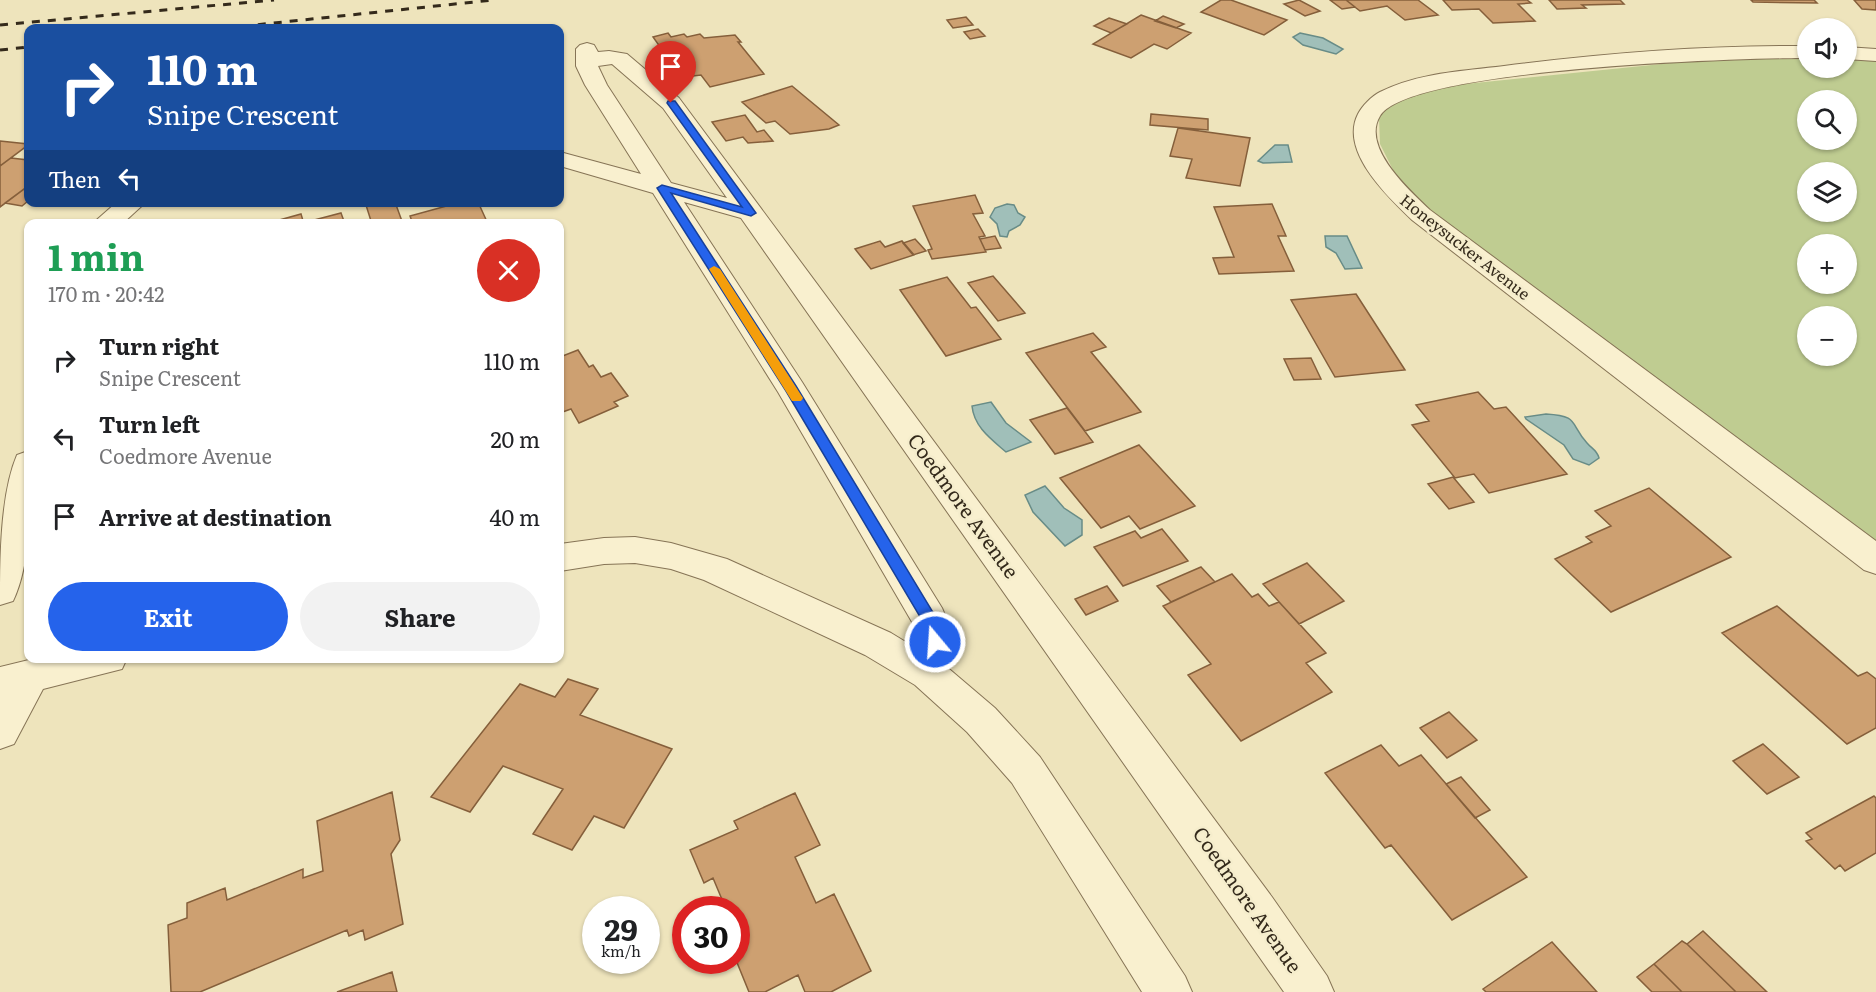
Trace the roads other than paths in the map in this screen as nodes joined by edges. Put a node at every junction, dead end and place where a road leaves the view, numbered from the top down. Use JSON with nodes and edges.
{"nodes":[{"id":1,"x":1797,"y":52,"type":"edge"},
{"id":2,"x":1857,"y":54,"type":"edge"},
{"id":3,"x":1876,"y":55,"type":"edge"},
{"id":4,"x":564,"y":160,"type":"edge"},
{"id":5,"x":662,"y":188,"type":"junction"},
{"id":6,"x":127,"y":207,"type":"edge"},
{"id":7,"x":751,"y":213,"type":"junction"},
{"id":8,"x":112,"y":219,"type":"edge"},
{"id":9,"x":24,"y":481,"type":"edge"},
{"id":10,"x":564,"y":557,"type":"edge"},
{"id":11,"x":1876,"y":560,"type":"edge"},
{"id":12,"x":0,"y":591,"type":"edge"},
{"id":13,"x":88,"y":663,"type":"edge"},
{"id":14,"x":928,"y":674,"type":"junction"},
{"id":15,"x":15,"y":680,"type":"edge"},
{"id":16,"x":0,"y":732,"type":"edge"},
{"id":17,"x":1168,"y":992,"type":"edge"},
{"id":18,"x":1311,"y":992,"type":"edge"}],
"edges":[{"from":1,"to":11,"type":"street","name":"Honeysucker Avenue"},
{"from":2,"to":3,"type":"street"},
{"from":4,"to":5,"type":"street"},
{"from":5,"to":7,"type":"street"},
{"from":5,"to":7,"type":"street","name":"Coedmore Avenue"},
{"from":5,"to":14,"type":"street"},
{"from":6,"to":8,"type":"street"},
{"from":7,"to":18,"type":"street","name":"Coedmore Avenue"},
{"from":9,"to":12,"type":"street"},
{"from":10,"to":14,"type":"street"},
{"from":13,"to":15,"type":"street"},
{"from":14,"to":17,"type":"street"},
{"from":15,"to":16,"type":"street"}]}
